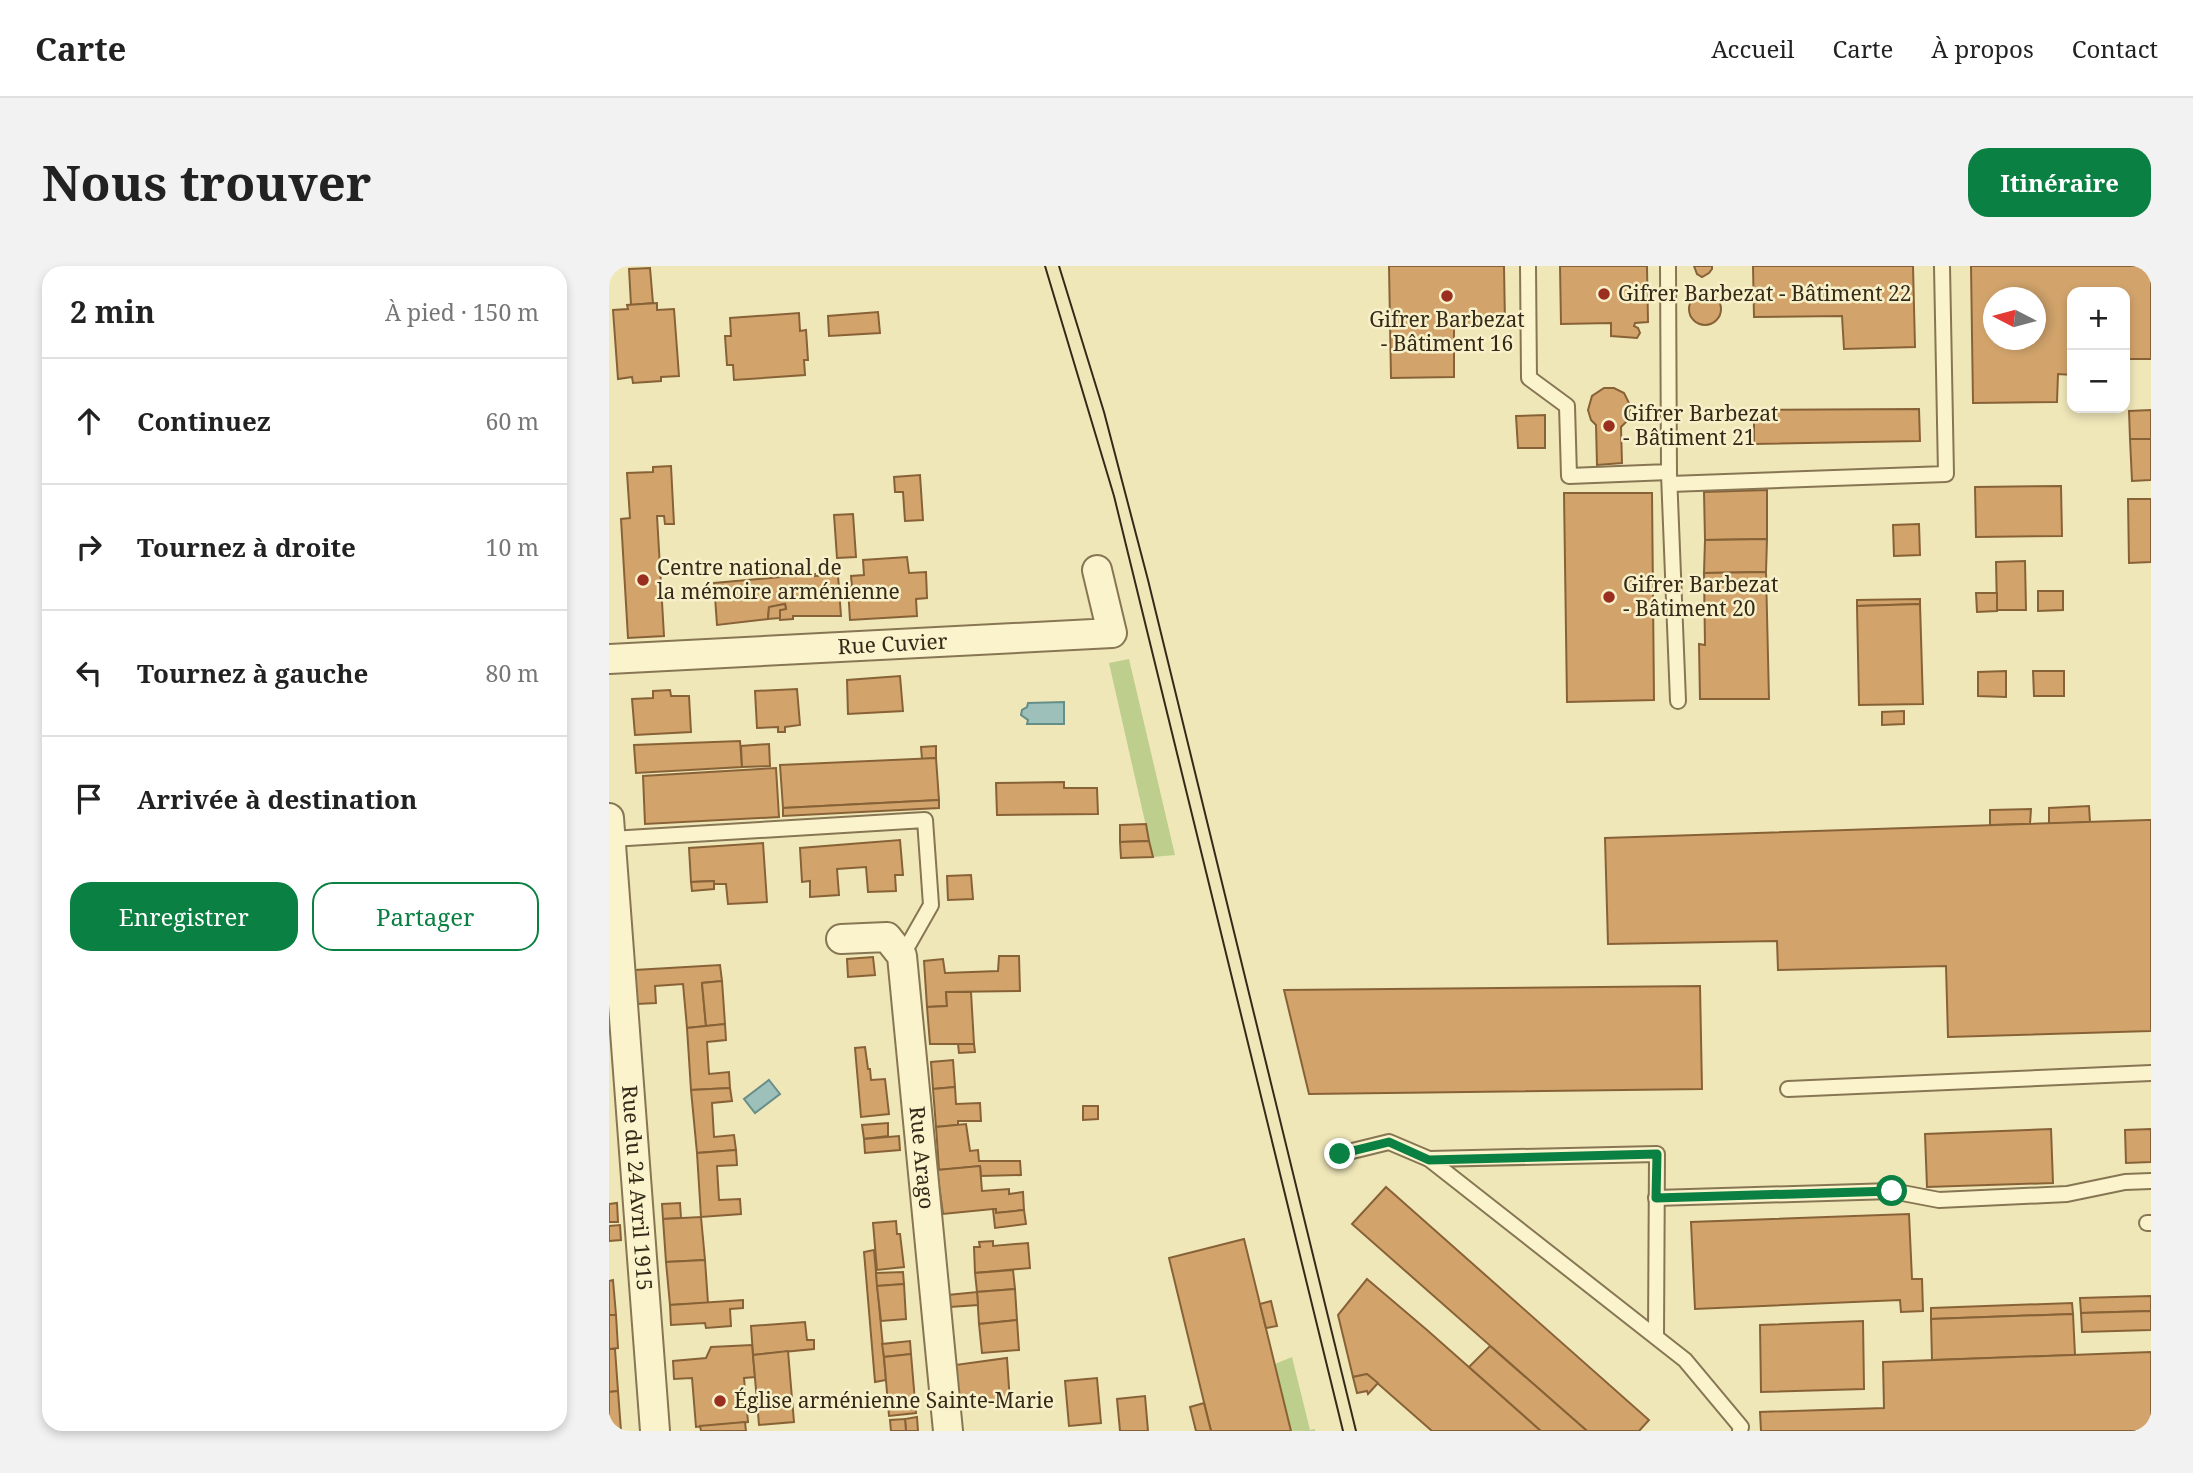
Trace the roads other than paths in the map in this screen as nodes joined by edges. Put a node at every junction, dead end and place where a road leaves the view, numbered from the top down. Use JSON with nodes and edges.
{"nodes":[{"id":1,"x":1528,"y":266,"type":"edge"},
{"id":2,"x":1668,"y":266,"type":"edge"},
{"id":3,"x":1941,"y":266,"type":"edge"},
{"id":4,"x":1669,"y":478,"type":"junction"},
{"id":5,"x":1097,"y":570,"type":"dead end"},
{"id":6,"x":609,"y":659,"type":"edge"},
{"id":7,"x":1678,"y":701,"type":"dead end"},
{"id":8,"x":610,"y":828,"type":"edge"},
{"id":9,"x":841,"y":939,"type":"dead end"},
{"id":10,"x":902,"y":956,"type":"junction"},
{"id":11,"x":2151,"y":1073,"type":"edge"},
{"id":12,"x":1788,"y":1089,"type":"dead end"},
{"id":13,"x":1340,"y":1154,"type":"dead end"},
{"id":14,"x":1429,"y":1160,"type":"junction"},
{"id":15,"x":2151,"y":1181,"type":"edge"},
{"id":16,"x":1656,"y":1198,"type":"junction"},
{"id":17,"x":1656,"y":1336,"type":"junction"},
{"id":18,"x":655,"y":1431,"type":"edge"},
{"id":19,"x":948,"y":1431,"type":"edge"},
{"id":20,"x":1740,"y":1431,"type":"edge"}],
"edges":[{"from":1,"to":4,"type":"lane"},
{"from":2,"to":4,"type":"lane"},
{"from":3,"to":4,"type":"lane"},
{"from":4,"to":7,"type":"lane"},
{"from":5,"to":6,"type":"street","name":"Rue Cuvier"},
{"from":8,"to":10,"type":"lane"},
{"from":8,"to":18,"type":"street","name":"Rue du 24 Avril 1915"},
{"from":9,"to":10,"type":"street"},
{"from":10,"to":19,"type":"street","name":"Rue Arago"},
{"from":11,"to":12,"type":"lane"},
{"from":13,"to":14,"type":"lane"},
{"from":14,"to":16,"type":"lane"},
{"from":14,"to":17,"type":"lane"},
{"from":15,"to":16,"type":"lane"},
{"from":16,"to":17,"type":"lane"},
{"from":17,"to":20,"type":"lane"}]}
